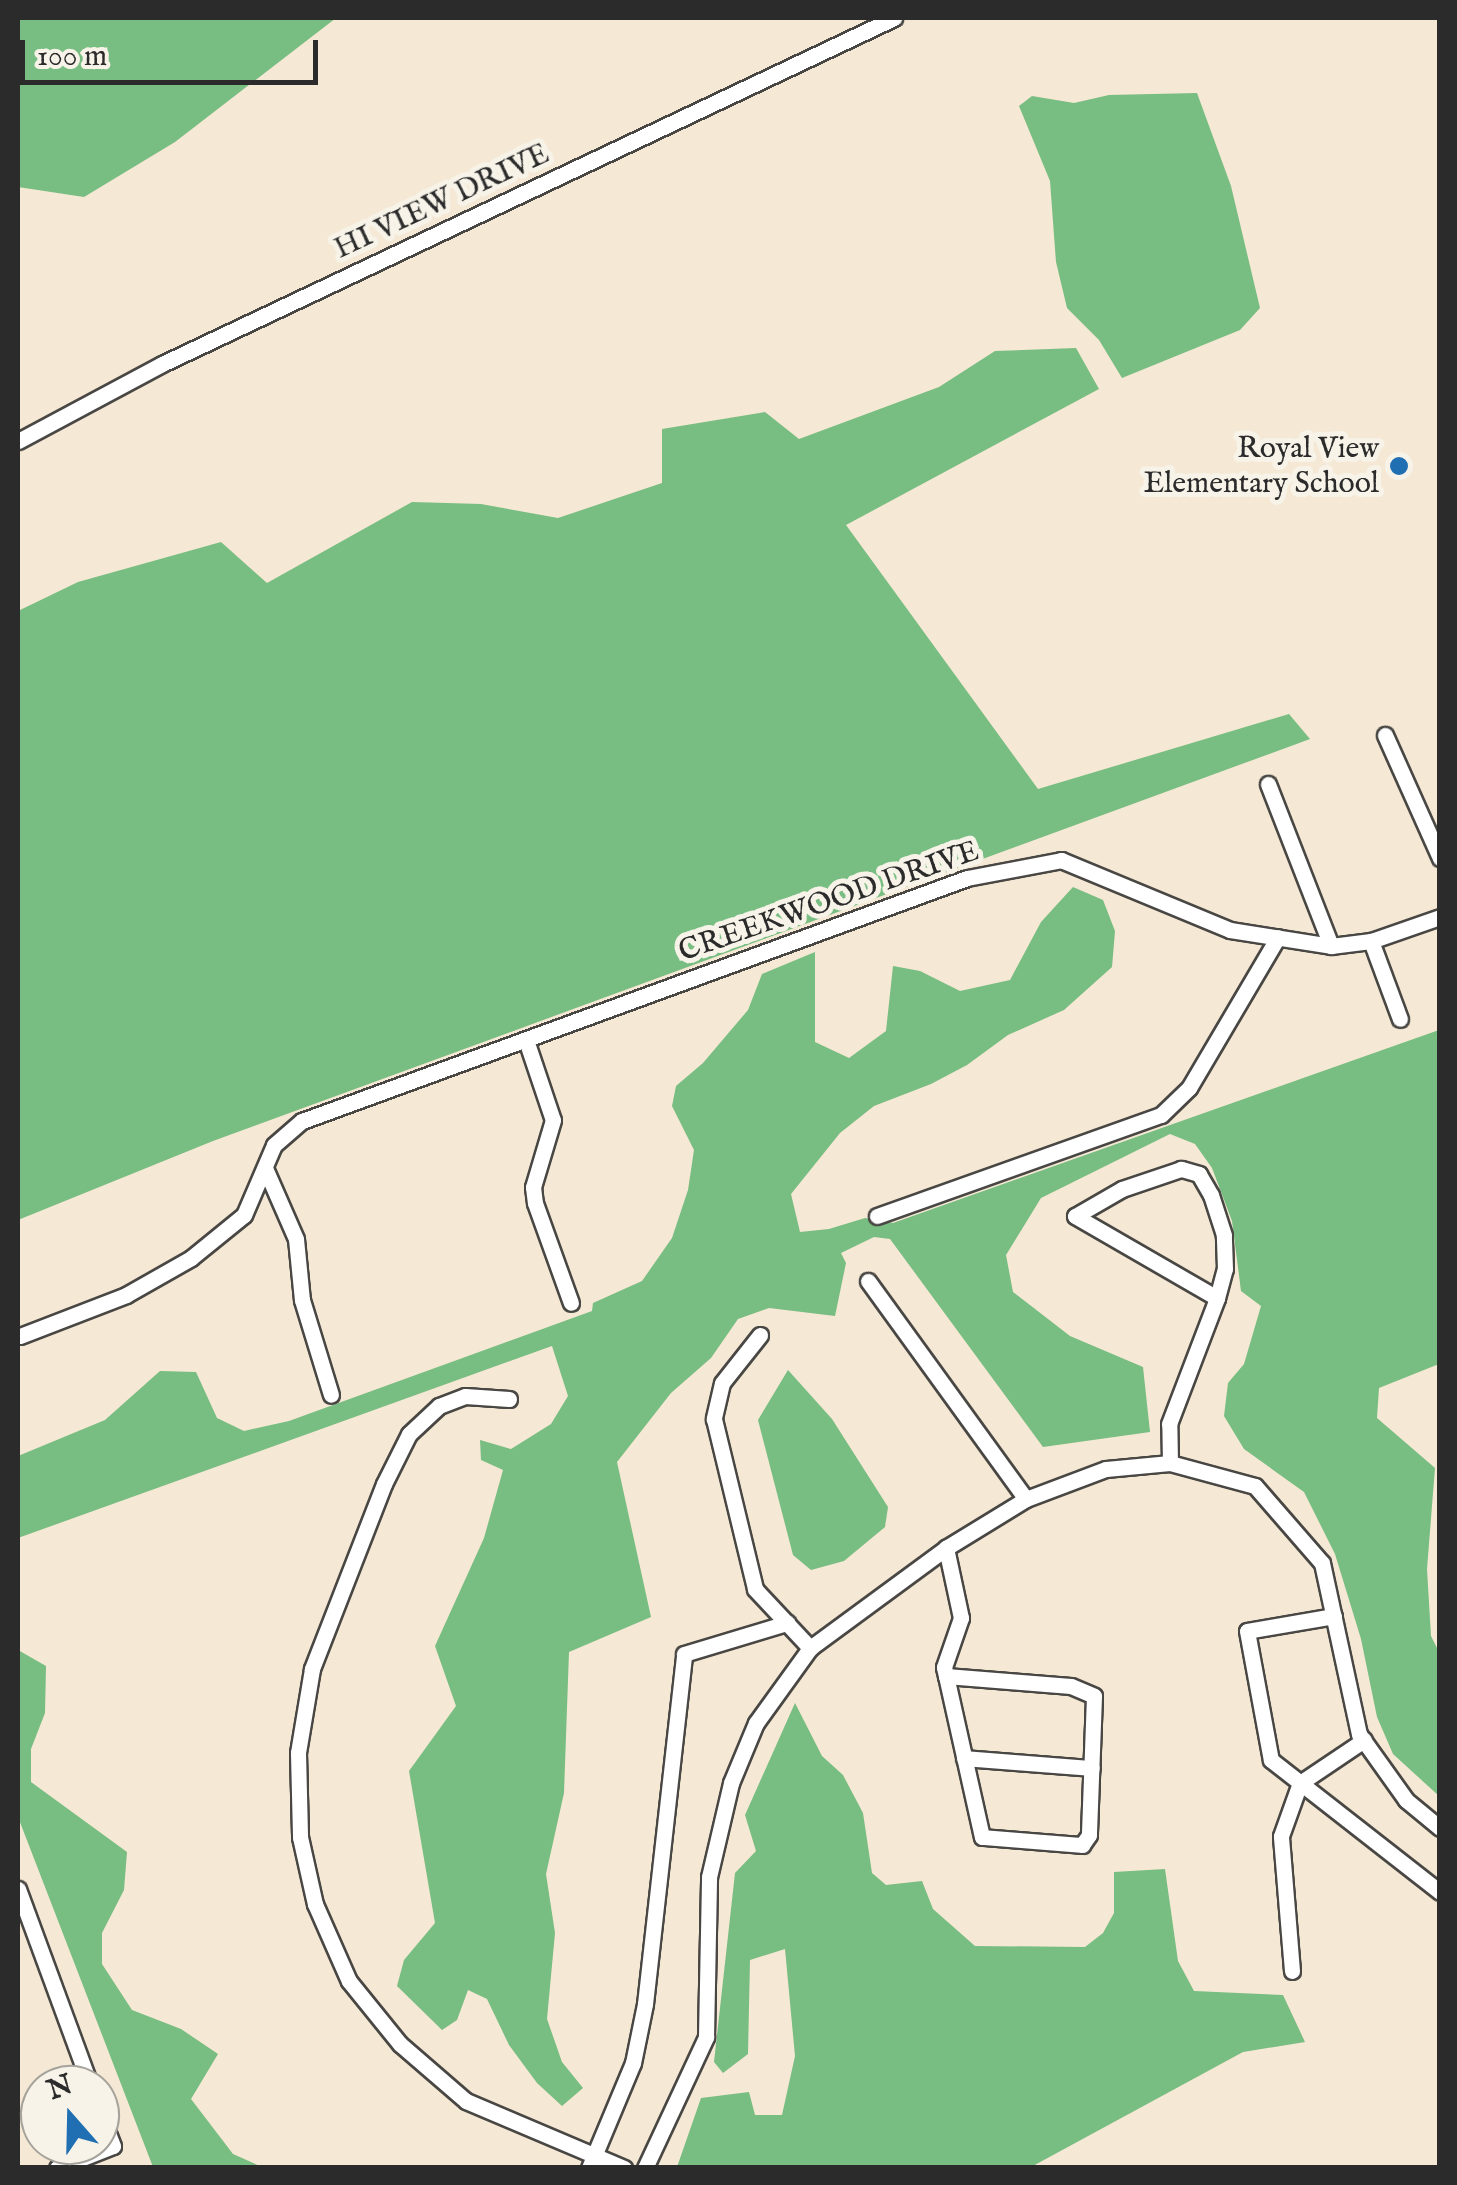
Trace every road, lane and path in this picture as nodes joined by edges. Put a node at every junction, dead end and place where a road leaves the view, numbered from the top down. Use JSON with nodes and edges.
{"nodes":[{"id":1,"x":894,"y":18,"type":"edge"},
{"id":2,"x":18,"y":440,"type":"edge"},
{"id":3,"x":1385,"y":736,"type":"dead end"},
{"id":4,"x":1268,"y":784,"type":"dead end"},
{"id":5,"x":1440,"y":858,"type":"edge"},
{"id":6,"x":1440,"y":918,"type":"edge"},
{"id":7,"x":1278,"y":937,"type":"junction"},
{"id":8,"x":1371,"y":941,"type":"junction"},
{"id":9,"x":1331,"y":946,"type":"junction"},
{"id":10,"x":1400,"y":1019,"type":"dead end"},
{"id":11,"x":526,"y":1040,"type":"junction"},
{"id":12,"x":265,"y":1168,"type":"junction"},
{"id":13,"x":877,"y":1216,"type":"dead end"},
{"id":14,"x":868,"y":1281,"type":"dead end"},
{"id":15,"x":1217,"y":1298,"type":"junction"},
{"id":16,"x":571,"y":1303,"type":"dead end"},
{"id":17,"x":760,"y":1335,"type":"dead end"},
{"id":18,"x":20,"y":1336,"type":"edge"},
{"id":19,"x":331,"y":1395,"type":"dead end"},
{"id":20,"x":508,"y":1398,"type":"dead end"},
{"id":21,"x":1170,"y":1463,"type":"junction"},
{"id":22,"x":1026,"y":1499,"type":"junction"},
{"id":23,"x":946,"y":1548,"type":"junction"},
{"id":24,"x":1334,"y":1616,"type":"junction"},
{"id":25,"x":787,"y":1623,"type":"junction"},
{"id":26,"x":810,"y":1648,"type":"junction"},
{"id":27,"x":946,"y":1676,"type":"junction"},
{"id":28,"x":1364,"y":1740,"type":"junction"},
{"id":29,"x":964,"y":1758,"type":"junction"},
{"id":30,"x":1092,"y":1768,"type":"junction"},
{"id":31,"x":1300,"y":1783,"type":"junction"},
{"id":32,"x":1440,"y":1828,"type":"edge"},
{"id":33,"x":18,"y":1890,"type":"edge"},
{"id":34,"x":1440,"y":1892,"type":"edge"},
{"id":35,"x":1292,"y":1971,"type":"dead end"},
{"id":36,"x":83,"y":2065,"type":"edge"},
{"id":37,"x":591,"y":2161,"type":"edge"},
{"id":38,"x":624,"y":2168,"type":"edge"},
{"id":39,"x":645,"y":2168,"type":"edge"}],
"edges":[{"from":1,"to":2,"type":"street","name":"HI VIEW DRIVE"},
{"from":3,"to":5,"type":"street"},
{"from":4,"to":9,"type":"street"},
{"from":6,"to":8,"type":"street","name":"CREEKWOOD DRIVE"},
{"from":7,"to":9,"type":"street","name":"CREEKWOOD DRIVE"},
{"from":7,"to":11,"type":"street","name":"CREEKWOOD DRIVE"},
{"from":7,"to":13,"type":"street"},
{"from":8,"to":9,"type":"street","name":"CREEKWOOD DRIVE"},
{"from":8,"to":10,"type":"street"},
{"from":11,"to":12,"type":"street","name":"CREEKWOOD DRIVE"},
{"from":11,"to":16,"type":"street"},
{"from":12,"to":18,"type":"street","name":"CREEKWOOD DRIVE"},
{"from":12,"to":19,"type":"street"},
{"from":14,"to":22,"type":"street"},
{"from":15,"to":15,"type":"street"},
{"from":15,"to":21,"type":"street"},
{"from":17,"to":25,"type":"street"},
{"from":20,"to":37,"type":"street"},
{"from":21,"to":22,"type":"street"},
{"from":21,"to":24,"type":"street"},
{"from":22,"to":23,"type":"street"},
{"from":23,"to":26,"type":"street"},
{"from":23,"to":27,"type":"street"},
{"from":24,"to":28,"type":"street"},
{"from":24,"to":31,"type":"street"},
{"from":25,"to":26,"type":"street"},
{"from":25,"to":37,"type":"street"},
{"from":26,"to":39,"type":"street"},
{"from":27,"to":29,"type":"street"},
{"from":27,"to":30,"type":"street"},
{"from":28,"to":31,"type":"street"},
{"from":28,"to":32,"type":"street"},
{"from":29,"to":30,"type":"street"},
{"from":29,"to":30,"type":"street"},
{"from":31,"to":34,"type":"street"},
{"from":31,"to":35,"type":"street"},
{"from":33,"to":36,"type":"street"},
{"from":37,"to":38,"type":"street"}]}
